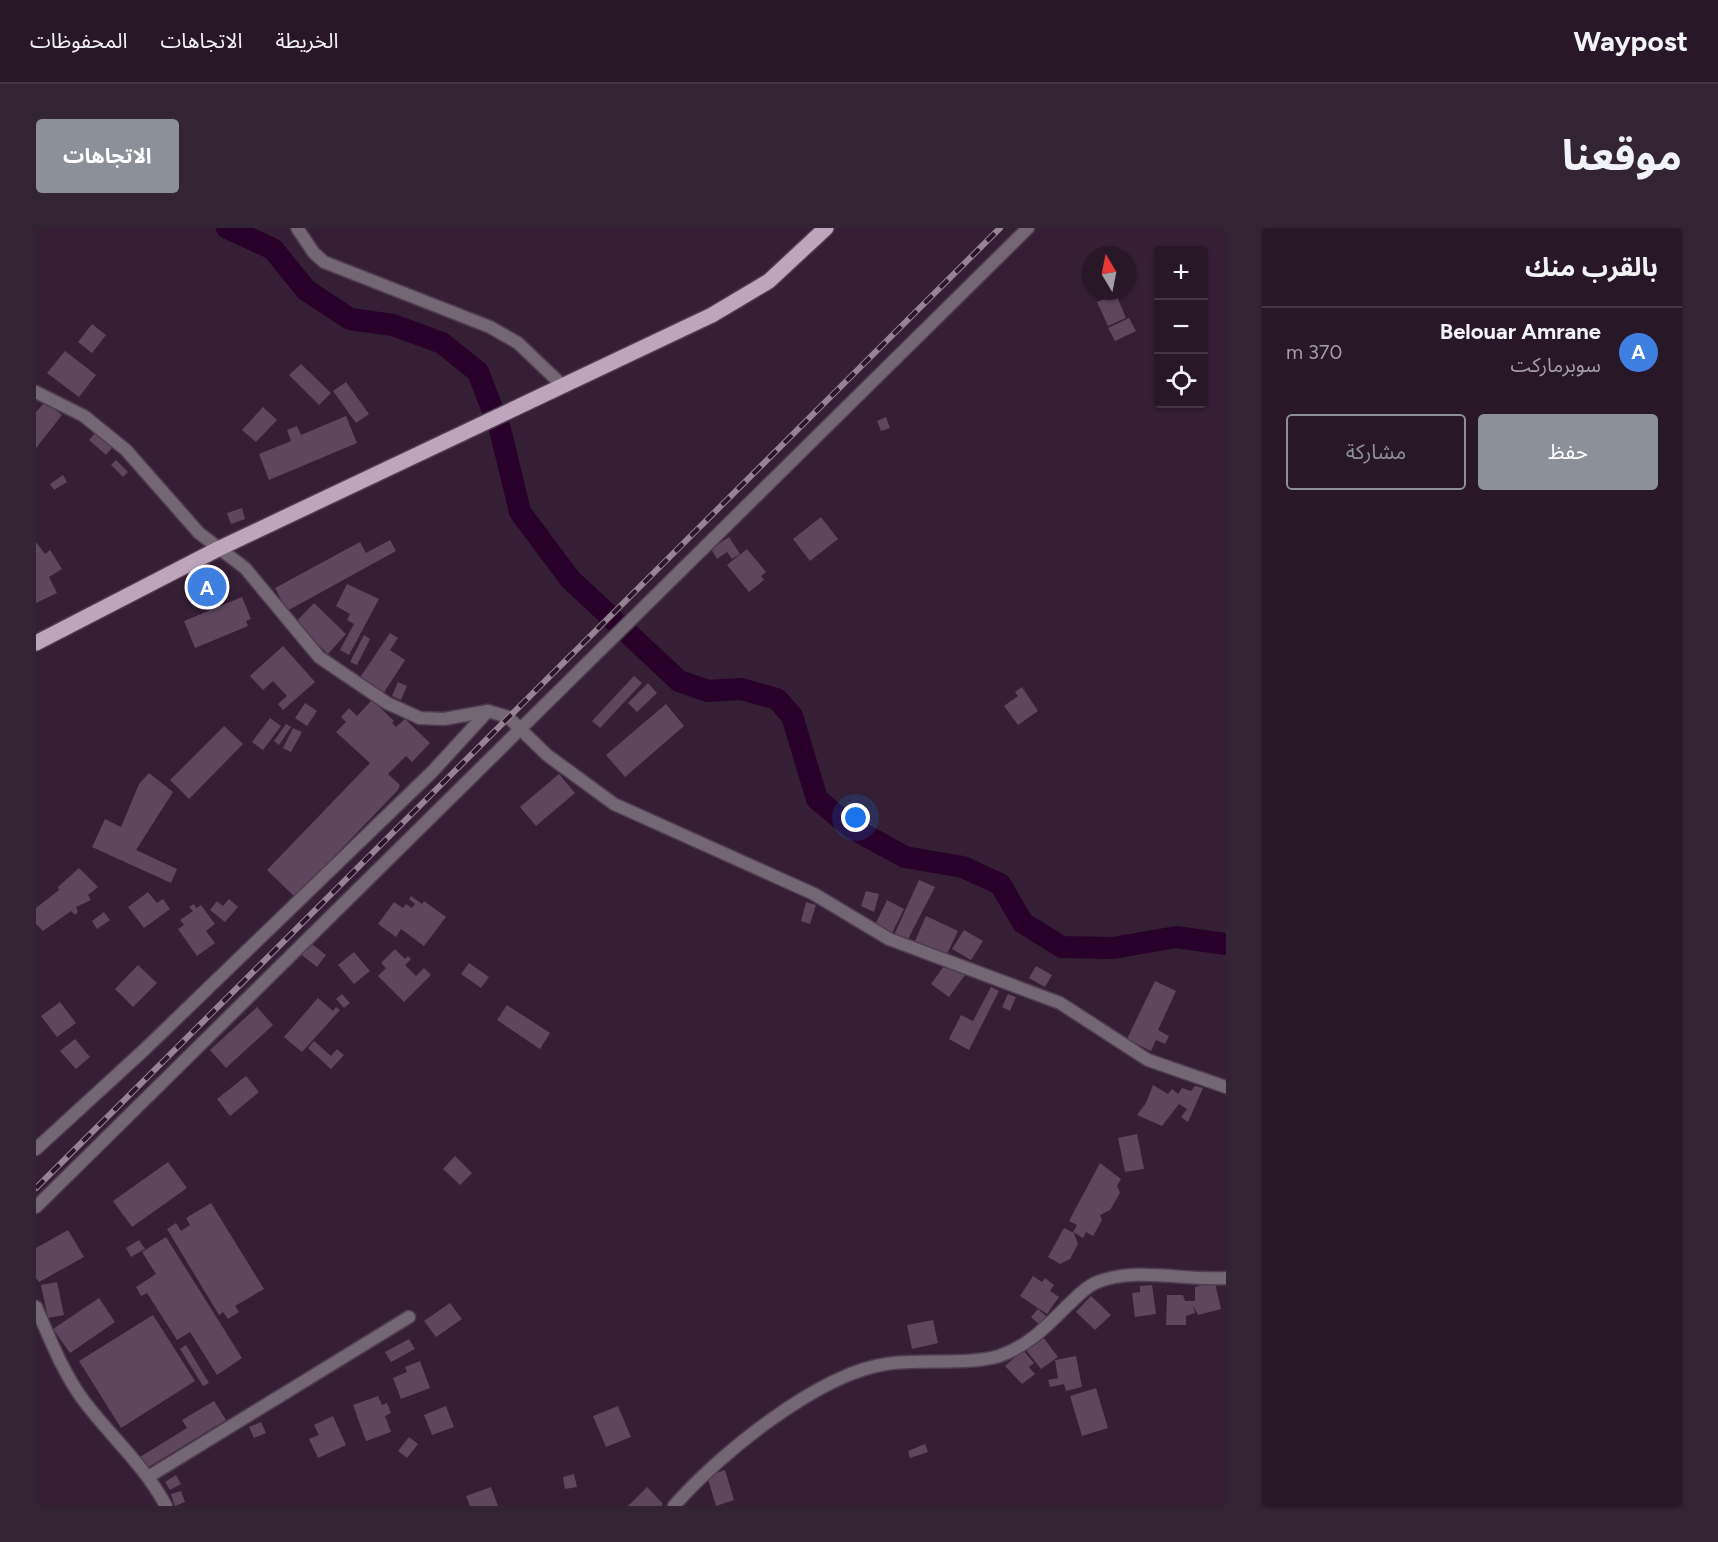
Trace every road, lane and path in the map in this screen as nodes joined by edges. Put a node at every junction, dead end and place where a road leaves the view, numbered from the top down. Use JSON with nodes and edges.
{"nodes":[{"id":1,"x":297,"y":228,"type":"edge"},
{"id":2,"x":826,"y":228,"type":"edge"},
{"id":3,"x":1028,"y":228,"type":"edge"},
{"id":4,"x":563,"y":386,"type":"junction"},
{"id":5,"x":36,"y":392,"type":"edge"},
{"id":6,"x":218,"y":549,"type":"junction"},
{"id":7,"x":36,"y":643,"type":"edge"},
{"id":8,"x":488,"y":711,"type":"junction"},
{"id":9,"x":519,"y":728,"type":"junction"},
{"id":10,"x":1226,"y":1088,"type":"edge"},
{"id":11,"x":36,"y":1149,"type":"edge"},
{"id":12,"x":36,"y":1207,"type":"edge"},
{"id":13,"x":1226,"y":1278,"type":"edge"},
{"id":14,"x":36,"y":1307,"type":"edge"},
{"id":15,"x":409,"y":1317,"type":"dead end"},
{"id":16,"x":148,"y":1477,"type":"junction"},
{"id":17,"x":166,"y":1506,"type":"edge"},
{"id":18,"x":674,"y":1506,"type":"edge"}],
"edges":[{"from":1,"to":4,"type":"street"},
{"from":2,"to":4,"type":"main road"},
{"from":3,"to":9,"type":"street"},
{"from":4,"to":6,"type":"main road"},
{"from":5,"to":6,"type":"street"},
{"from":6,"to":7,"type":"main road"},
{"from":6,"to":8,"type":"street"},
{"from":8,"to":9,"type":"street"},
{"from":8,"to":11,"type":"street"},
{"from":9,"to":10,"type":"street"},
{"from":9,"to":12,"type":"street"},
{"from":13,"to":18,"type":"street"},
{"from":14,"to":16,"type":"street"},
{"from":15,"to":16,"type":"street"},
{"from":16,"to":17,"type":"street"}]}
